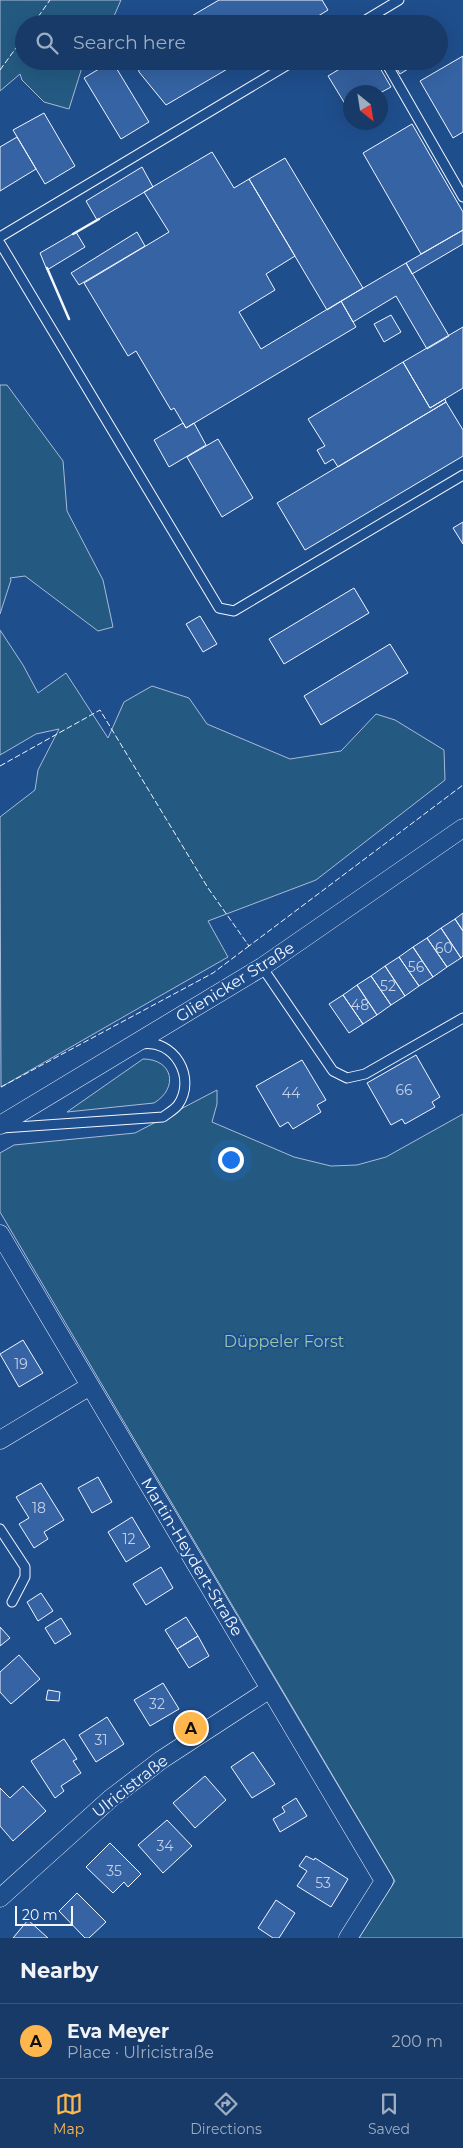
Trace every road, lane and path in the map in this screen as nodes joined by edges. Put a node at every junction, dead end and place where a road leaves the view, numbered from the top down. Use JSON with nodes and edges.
{"nodes":[{"id":1,"x":399,"y":0,"type":"edge"},
{"id":2,"x":374,"y":15,"type":"edge"},
{"id":3,"x":279,"y":70,"type":"edge"},
{"id":4,"x":389,"y":70,"type":"edge"},
{"id":5,"x":463,"y":197,"type":"edge"},
{"id":6,"x":0,"y":237,"type":"edge"},
{"id":7,"x":0,"y":243,"type":"edge"},
{"id":8,"x":463,"y":475,"type":"edge"},
{"id":9,"x":462,"y":831,"type":"edge"},
{"id":10,"x":262,"y":968,"type":"junction"},
{"id":11,"x":463,"y":1018,"type":"edge"},
{"id":12,"x":134,"y":1046,"type":"junction"},
{"id":13,"x":0,"y":1127,"type":"edge"},
{"id":14,"x":0,"y":1234,"type":"edge"},
{"id":15,"x":90,"y":1386,"type":"junction"},
{"id":16,"x":0,"y":1440,"type":"edge"},
{"id":17,"x":0,"y":1529,"type":"edge"},
{"id":18,"x":12,"y":1602,"type":"dead end"},
{"id":19,"x":270,"y":1689,"type":"junction"},
{"id":20,"x":0,"y":1898,"type":"edge"},
{"id":21,"x":348,"y":1938,"type":"edge"}],
"edges":[{"from":1,"to":2,"type":"lane"},
{"from":3,"to":6,"type":"lane"},
{"from":4,"to":5,"type":"lane"},
{"from":7,"to":8,"type":"lane"},
{"from":9,"to":10,"type":"street","name":"Glienicker Straße"},
{"from":10,"to":11,"type":"lane"},
{"from":10,"to":12,"type":"street","name":"Glienicker Straße"},
{"from":12,"to":13,"type":"street","name":"Glienicker Straße"},
{"from":12,"to":13,"type":"lane"},
{"from":14,"to":15,"type":"street","name":"Martin-Heydert-Straße"},
{"from":15,"to":16,"type":"street"},
{"from":15,"to":19,"type":"street","name":"Martin-Heydert-Straße"},
{"from":17,"to":18,"type":"lane"},
{"from":19,"to":20,"type":"street","name":"Ulricistraße"},
{"from":19,"to":21,"type":"street","name":"Martin-Heydert-Straße"}]}
